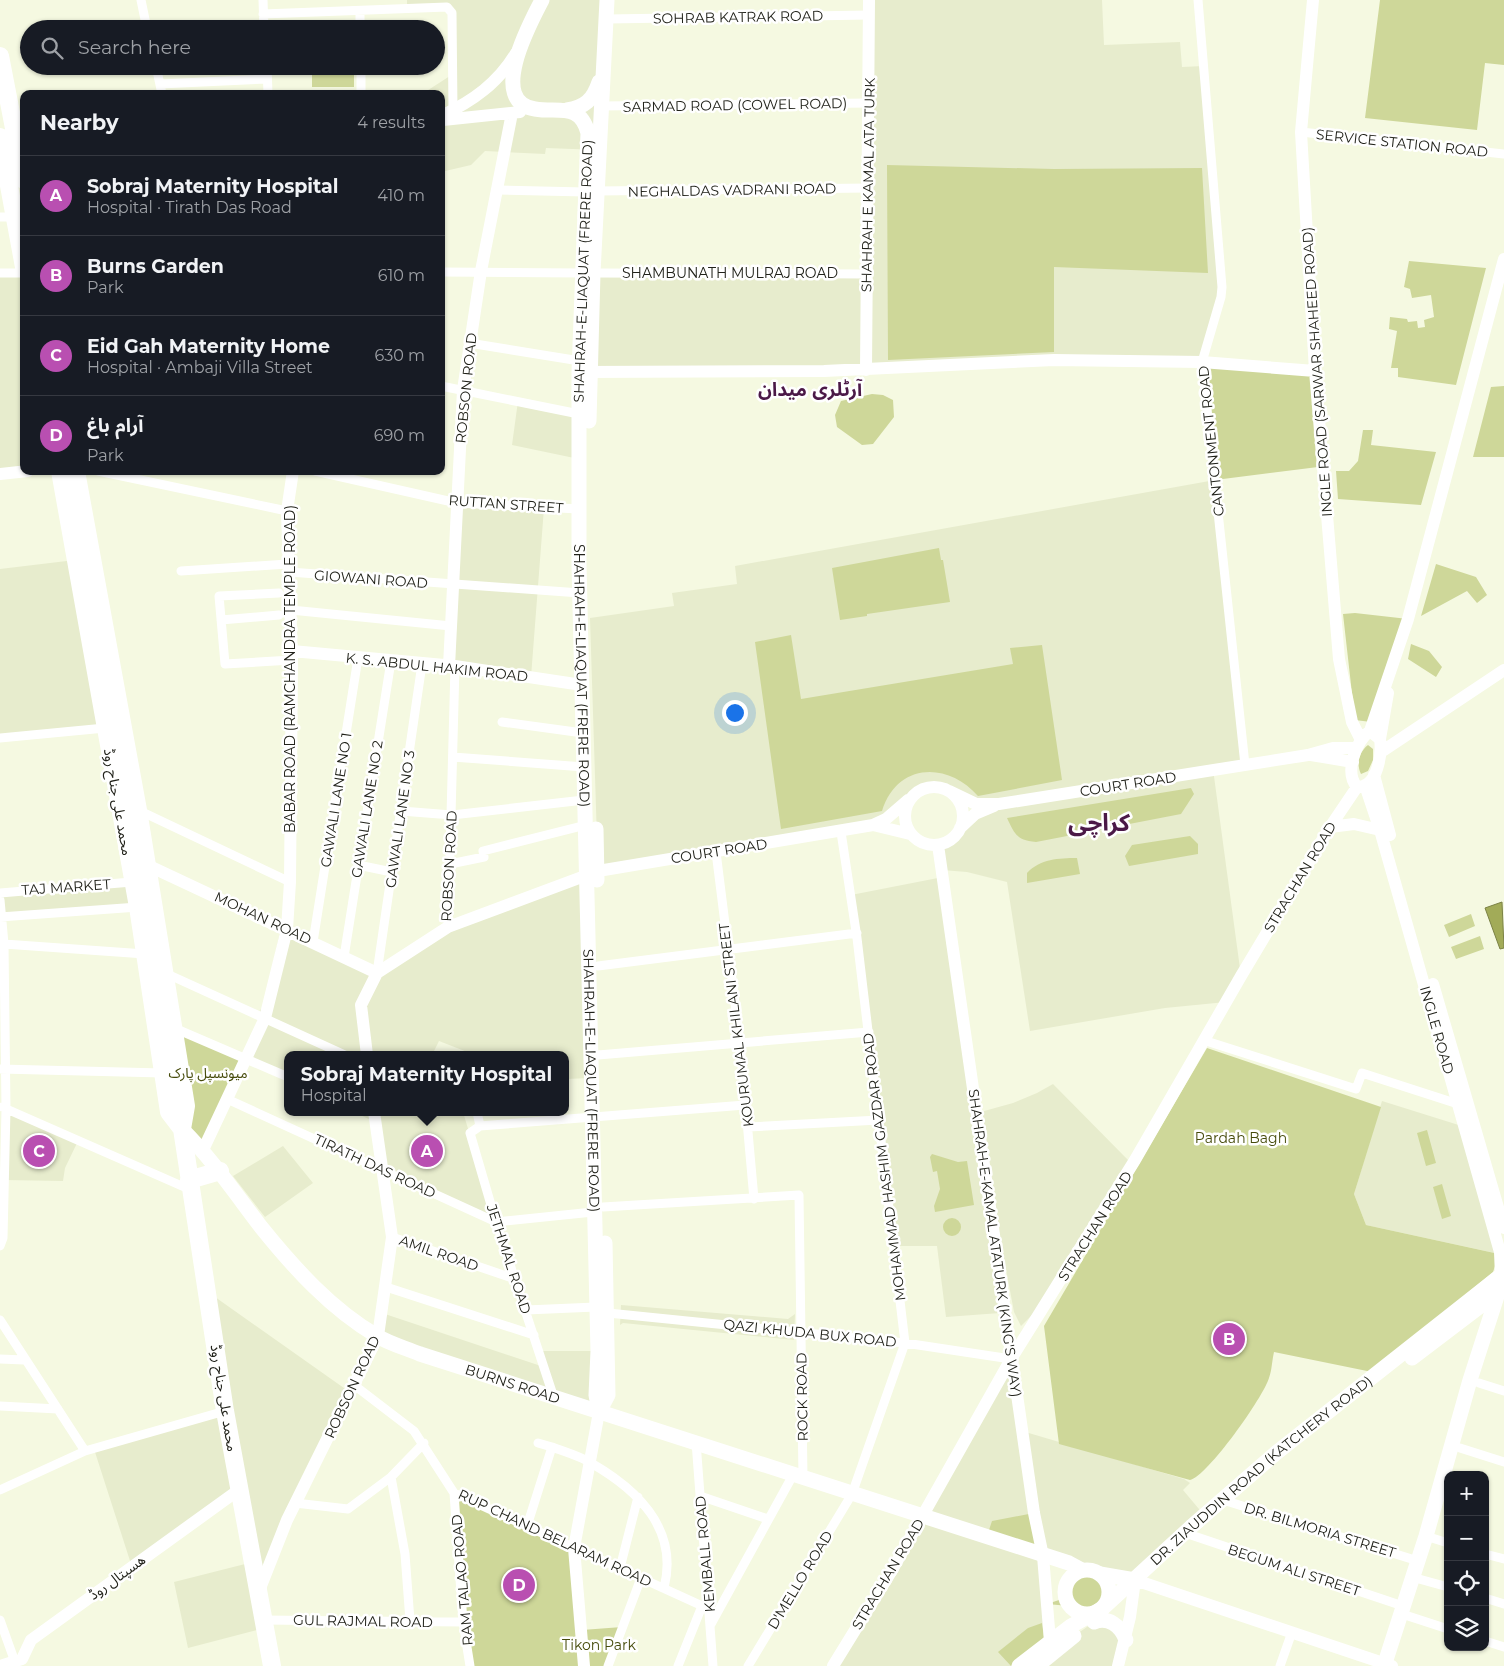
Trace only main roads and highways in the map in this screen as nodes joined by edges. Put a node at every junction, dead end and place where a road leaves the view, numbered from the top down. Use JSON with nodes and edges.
{"nodes":[{"id":1,"x":542,"y":0,"type":"edge"},
{"id":2,"x":607,"y":0,"type":"edge"},
{"id":3,"x":869,"y":0,"type":"edge"},
{"id":4,"x":1313,"y":0,"type":"edge"},
{"id":5,"x":522,"y":42,"type":"junction"},
{"id":6,"x":606,"y":49,"type":"junction"},
{"id":7,"x":0,"y":56,"type":"edge"},
{"id":8,"x":534,"y":110,"type":"junction"},
{"id":9,"x":567,"y":110,"type":"junction"},
{"id":10,"x":512,"y":113,"type":"junction"},
{"id":11,"x":445,"y":116,"type":"edge"},
{"id":12,"x":0,"y":137,"type":"edge"},
{"id":13,"x":20,"y":144,"type":"edge"},
{"id":14,"x":3,"y":170,"type":"edge"},
{"id":15,"x":591,"y":191,"type":"junction"},
{"id":16,"x":7,"y":217,"type":"edge"},
{"id":17,"x":20,"y":255,"type":"edge"},
{"id":18,"x":1504,"y":259,"type":"edge"},
{"id":19,"x":583,"y":369,"type":"junction"},
{"id":20,"x":866,"y":370,"type":"junction"},
{"id":21,"x":1315,"y":371,"type":"junction"},
{"id":22,"x":20,"y":472,"type":"edge"},
{"id":23,"x":0,"y":474,"type":"edge"},
{"id":24,"x":61,"y":475,"type":"edge"},
{"id":25,"x":77,"y":475,"type":"edge"},
{"id":26,"x":292,"y":475,"type":"edge"},
{"id":27,"x":292,"y":656,"type":"junction"},
{"id":28,"x":452,"y":666,"type":"junction"},
{"id":29,"x":1504,"y":670,"type":"edge"},
{"id":30,"x":582,"y":685,"type":"junction"},
{"id":31,"x":1375,"y":735,"type":"junction"},
{"id":32,"x":1359,"y":744,"type":"junction"},
{"id":33,"x":1380,"y":752,"type":"junction"},
{"id":34,"x":1308,"y":755,"type":"junction"},
{"id":35,"x":1353,"y":762,"type":"junction"},
{"id":36,"x":1374,"y":775,"type":"junction"},
{"id":37,"x":1361,"y":786,"type":"junction"},
{"id":38,"x":949,"y":791,"type":"junction"},
{"id":39,"x":912,"y":797,"type":"junction"},
{"id":40,"x":999,"y":804,"type":"junction"},
{"id":41,"x":874,"y":825,"type":"junction"},
{"id":42,"x":960,"y":828,"type":"junction"},
{"id":43,"x":1330,"y":828,"type":"junction"},
{"id":44,"x":1380,"y":830,"type":"junction"},
{"id":45,"x":910,"y":834,"type":"junction"},
{"id":46,"x":938,"y":845,"type":"junction"},
{"id":47,"x":147,"y":865,"type":"junction"},
{"id":48,"x":593,"y":872,"type":"junction"},
{"id":49,"x":287,"y":929,"type":"junction"},
{"id":50,"x":377,"y":973,"type":"junction"},
{"id":51,"x":367,"y":1051,"type":"edge"},
{"id":52,"x":372,"y":1116,"type":"edge"},
{"id":53,"x":596,"y":1117,"type":"junction"},
{"id":54,"x":182,"y":1129,"type":"junction"},
{"id":55,"x":203,"y":1150,"type":"junction"},
{"id":56,"x":220,"y":1171,"type":"junction"},
{"id":57,"x":190,"y":1185,"type":"junction"},
{"id":58,"x":1504,"y":1228,"type":"edge"},
{"id":59,"x":1502,"y":1286,"type":"edge"},
{"id":60,"x":378,"y":1336,"type":"junction"},
{"id":61,"x":1011,"y":1359,"type":"junction"},
{"id":62,"x":599,"y":1412,"type":"junction"},
{"id":63,"x":1453,"y":1471,"type":"edge"},
{"id":64,"x":240,"y":1488,"type":"junction"},
{"id":65,"x":1444,"y":1501,"type":"edge"},
{"id":66,"x":922,"y":1516,"type":"junction"},
{"id":67,"x":1043,"y":1556,"type":"junction"},
{"id":68,"x":1082,"y":1570,"type":"junction"},
{"id":69,"x":1100,"y":1574,"type":"junction"},
{"id":70,"x":1136,"y":1583,"type":"junction"},
{"id":71,"x":259,"y":1591,"type":"junction"},
{"id":72,"x":1406,"y":1611,"type":"junction"},
{"id":73,"x":1097,"y":1615,"type":"junction"},
{"id":74,"x":1126,"y":1640,"type":"junction"},
{"id":75,"x":1050,"y":1641,"type":"junction"},
{"id":76,"x":1389,"y":1665,"type":"edge"},
{"id":77,"x":0,"y":1666,"type":"edge"},
{"id":78,"x":272,"y":1666,"type":"edge"},
{"id":79,"x":584,"y":1666,"type":"edge"},
{"id":80,"x":833,"y":1666,"type":"edge"},
{"id":81,"x":1019,"y":1666,"type":"edge"},
{"id":82,"x":1037,"y":1666,"type":"edge"},
{"id":83,"x":1118,"y":1666,"type":"edge"}],
"edges":[{"from":1,"to":5,"type":"main road"},
{"from":2,"to":6,"type":"main road","name":"SHAHRAH-E-LIAQUAT (FRERE ROAD)"},
{"from":3,"to":20,"type":"main road","name":"SHAHRAH E KAMAL ATA TURK"},
{"from":4,"to":21,"type":"main road","name":"INGLE ROAD (SARWAR SHAHEED ROAD)"},
{"from":5,"to":8,"type":"main road"},
{"from":5,"to":11,"type":"main road"},
{"from":6,"to":9,"type":"main road"},
{"from":6,"to":15,"type":"main road","name":"SHAHRAH-E-LIAQUAT (FRERE ROAD)"},
{"from":7,"to":13,"type":"highway"},
{"from":8,"to":9,"type":"main road"},
{"from":8,"to":10,"type":"main road"},
{"from":9,"to":15,"type":"main road","name":"SHAHRAH-E-LIAQUAT (FRERE ROAD)"},
{"from":10,"to":11,"type":"main road"},
{"from":10,"to":28,"type":"main road","name":"ROBSON ROAD"},
{"from":12,"to":14,"type":"highway"},
{"from":14,"to":16,"type":"highway"},
{"from":15,"to":19,"type":"main road","name":"SHAHRAH-E-LIAQUAT (FRERE ROAD)"},
{"from":16,"to":17,"type":"highway"},
{"from":18,"to":31,"type":"main road"},
{"from":19,"to":20,"type":"main road"},
{"from":19,"to":30,"type":"main road","name":"SHAHRAH-E-LIAQUAT (FRERE ROAD)"},
{"from":19,"to":48,"type":"main road","name":"SHAHRAH-E-LIAQUAT (FRERE ROAD)"},
{"from":20,"to":21,"type":"main road"},
{"from":21,"to":32,"type":"main road","name":"INGLE ROAD (SARWAR SHAHEED ROAD)"},
{"from":22,"to":23,"type":"main road"},
{"from":24,"to":54,"type":"highway","name":"محمد علی جناح روڈ"},
{"from":25,"to":47,"type":"highway","name":"محمد علی جناح روڈ"},
{"from":26,"to":27,"type":"main road","name":"BABAR ROAD (RAMCHANDRA TEMPLE ROAD)"},
{"from":27,"to":28,"type":"main road","name":"K. S. ABDUL HAKIM ROAD"},
{"from":27,"to":49,"type":"main road","name":"BABAR ROAD (RAMCHANDRA TEMPLE ROAD)"},
{"from":28,"to":30,"type":"main road","name":"K. S. ABDUL HAKIM ROAD"},
{"from":29,"to":33,"type":"main road"},
{"from":30,"to":48,"type":"main road","name":"SHAHRAH-E-LIAQUAT (FRERE ROAD)"},
{"from":31,"to":32,"type":"main road"},
{"from":31,"to":33,"type":"main road"},
{"from":32,"to":34,"type":"main road","name":"COURT ROAD"},
{"from":32,"to":35,"type":"main road"},
{"from":33,"to":36,"type":"main road"},
{"from":34,"to":35,"type":"main road","name":"COURT ROAD"},
{"from":34,"to":40,"type":"main road","name":"COURT ROAD"},
{"from":35,"to":37,"type":"main road","name":"INGLE ROAD"},
{"from":36,"to":37,"type":"main road","name":"STRACHAN ROAD"},
{"from":36,"to":58,"type":"main road","name":"INGLE ROAD"},
{"from":37,"to":43,"type":"main road","name":"STRACHAN ROAD"},
{"from":37,"to":44,"type":"main road","name":"INGLE ROAD"},
{"from":38,"to":39,"type":"main road"},
{"from":38,"to":40,"type":"main road","name":"COURT ROAD"},
{"from":38,"to":42,"type":"main road"},
{"from":39,"to":41,"type":"main road"},
{"from":39,"to":45,"type":"main road"},
{"from":40,"to":42,"type":"main road"},
{"from":41,"to":45,"type":"main road","name":"COURT ROAD"},
{"from":41,"to":48,"type":"main road","name":"COURT ROAD"},
{"from":42,"to":46,"type":"main road"},
{"from":43,"to":44,"type":"main road"},
{"from":43,"to":61,"type":"main road","name":"STRACHAN ROAD"},
{"from":44,"to":59,"type":"main road","name":"INGLE ROAD"},
{"from":45,"to":46,"type":"main road"},
{"from":46,"to":61,"type":"main road","name":"SHAHRAH-E-KAMAL ATATURK (KING'S WAY)"},
{"from":47,"to":49,"type":"main road","name":"MOHAN ROAD"},
{"from":47,"to":54,"type":"highway","name":"محمد علی جناح روڈ"},
{"from":48,"to":50,"type":"main road","name":"ROBSON ROAD"},
{"from":48,"to":53,"type":"main road","name":"SHAHRAH-E-LIAQUAT (FRERE ROAD)"},
{"from":48,"to":53,"type":"main road","name":"SHAHRAH-E-LIAQUAT (FRERE ROAD)"},
{"from":49,"to":50,"type":"main road","name":"MOHAN ROAD"},
{"from":49,"to":55,"type":"main road","name":"BABAR ROAD (RAMCHANDRA TEMPLE ROAD)"},
{"from":50,"to":51,"type":"main road"},
{"from":52,"to":60,"type":"main road","name":"ROBSON ROAD"},
{"from":53,"to":62,"type":"main road","name":"SHAHRAH-E-LIAQUAT (FRERE ROAD)"},
{"from":54,"to":55,"type":"main road","name":"BURNS ROAD"},
{"from":54,"to":57,"type":"highway","name":"محمد علی جناح روڈ"},
{"from":55,"to":56,"type":"main road","name":"BURNS ROAD"},
{"from":56,"to":57,"type":"highway"},
{"from":56,"to":60,"type":"main road","name":"BURNS ROAD"},
{"from":57,"to":64,"type":"highway","name":"محمد علی جناح روڈ"},
{"from":59,"to":63,"type":"main road"},
{"from":59,"to":70,"type":"main road","name":"DR. ZIAUDDIN ROAD (KATCHERY ROAD)"},
{"from":59,"to":72,"type":"main road"},
{"from":60,"to":62,"type":"main road","name":"BURNS ROAD"},
{"from":60,"to":71,"type":"main road","name":"ROBSON ROAD"},
{"from":61,"to":66,"type":"main road","name":"STRACHAN ROAD"},
{"from":61,"to":67,"type":"main road","name":"SHAHRAH-E-KAMAL ATATURK (KING'S WAY)"},
{"from":62,"to":66,"type":"main road","name":"BURNS ROAD"},
{"from":62,"to":79,"type":"main road","name":"SHAHRAH-E-LIAQUAT (FRERE ROAD)"},
{"from":64,"to":71,"type":"highway","name":"محمد علی جناح روڈ"},
{"from":64,"to":77,"type":"main road","name":"ھسپتال روڈ"},
{"from":65,"to":72,"type":"main road"},
{"from":66,"to":67,"type":"main road","name":"BURNS ROAD"},
{"from":66,"to":80,"type":"main road","name":"STRACHAN ROAD"},
{"from":67,"to":68,"type":"main road","name":"BURNS ROAD"},
{"from":67,"to":75,"type":"main road","name":"SHAHRAH-E-KAMAL ATATURK (KING'S WAY)"},
{"from":68,"to":69,"type":"main road"},
{"from":68,"to":73,"type":"main road"},
{"from":69,"to":70,"type":"main road"},
{"from":69,"to":73,"type":"main road"},
{"from":70,"to":73,"type":"main road","name":"DR. ZIAUDDIN ROAD (KATCHERY ROAD)"},
{"from":70,"to":74,"type":"main road"},
{"from":70,"to":76,"type":"main road"},
{"from":71,"to":78,"type":"highway","name":"محمد علی جناح روڈ"},
{"from":72,"to":76,"type":"main road"},
{"from":73,"to":74,"type":"main road"},
{"from":73,"to":75,"type":"main road","name":"DR. ZIAUDDIN ROAD (KATCHERY ROAD)"},
{"from":73,"to":82,"type":"main road","name":"DR. ZIAUDDIN ROAD (KATCHERY ROAD)"},
{"from":74,"to":83,"type":"main road"},
{"from":75,"to":81,"type":"main road","name":"DR. ZIAUDDIN ROAD (KATCHERY ROAD)"}]}
